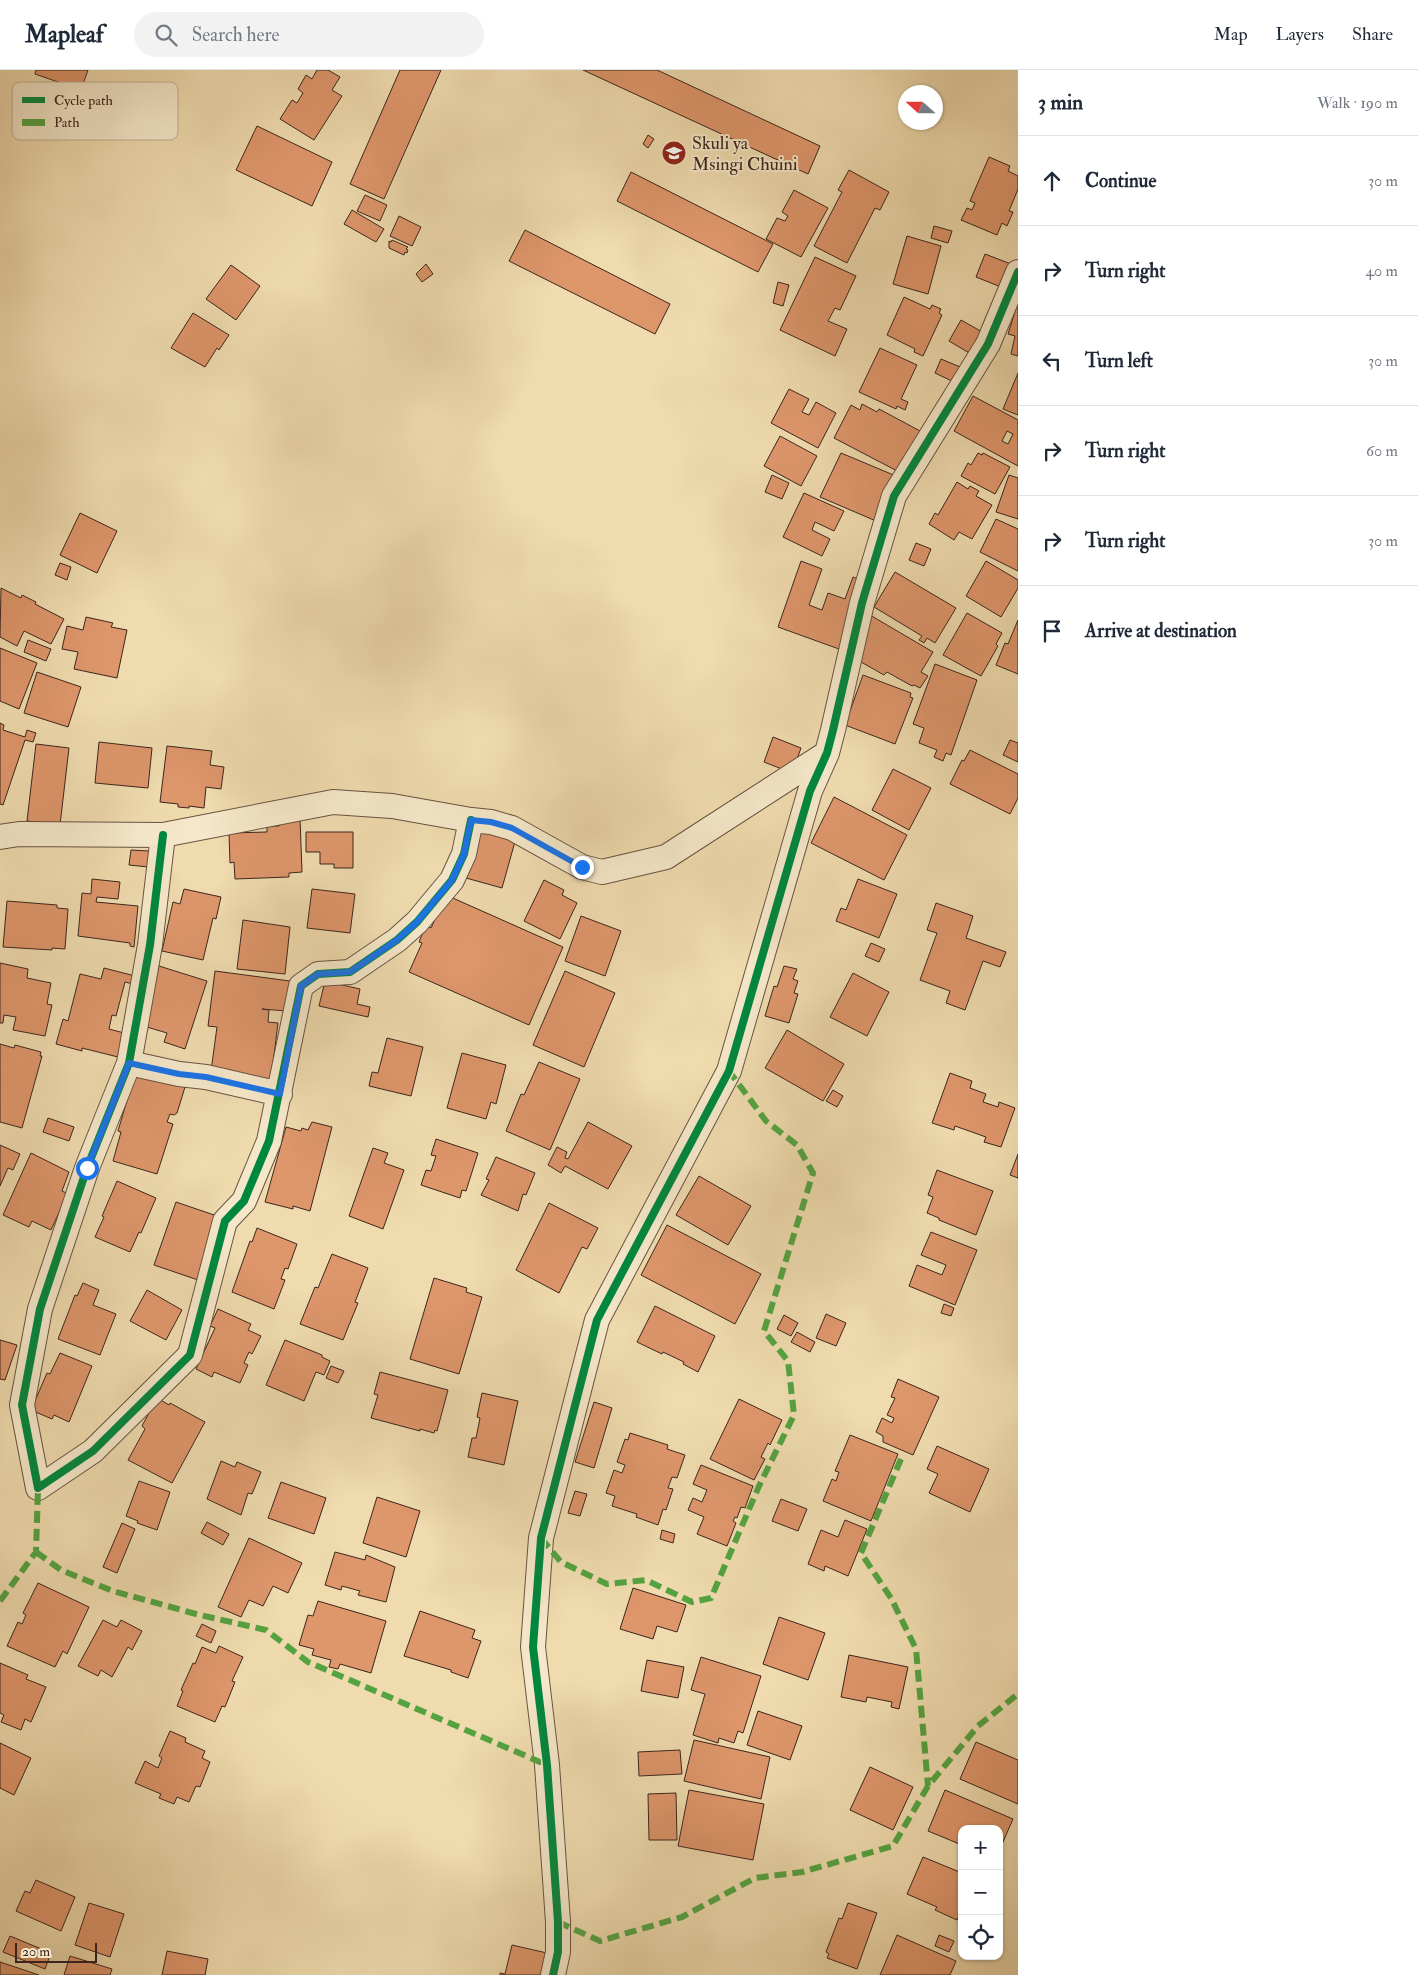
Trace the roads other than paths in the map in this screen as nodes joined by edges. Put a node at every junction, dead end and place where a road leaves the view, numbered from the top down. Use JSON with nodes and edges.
{"nodes":[{"id":1,"x":1018,"y":272,"type":"edge"},
{"id":2,"x":826,"y":754,"type":"junction"},
{"id":3,"x":471,"y":820,"type":"junction"},
{"id":4,"x":163,"y":835,"type":"junction"},
{"id":5,"x":0,"y":838,"type":"edge"},
{"id":6,"x":129,"y":1063,"type":"junction"},
{"id":7,"x":280,"y":1094,"type":"junction"},
{"id":8,"x":553,"y":1975,"type":"edge"}],
"edges":[{"from":1,"to":2,"type":"street"},
{"from":2,"to":3,"type":"street"},
{"from":2,"to":8,"type":"street"},
{"from":3,"to":4,"type":"street"},
{"from":3,"to":7,"type":"street"},
{"from":4,"to":5,"type":"street"},
{"from":4,"to":6,"type":"street"},
{"from":6,"to":7,"type":"street"},
{"from":6,"to":7,"type":"street"}]}
